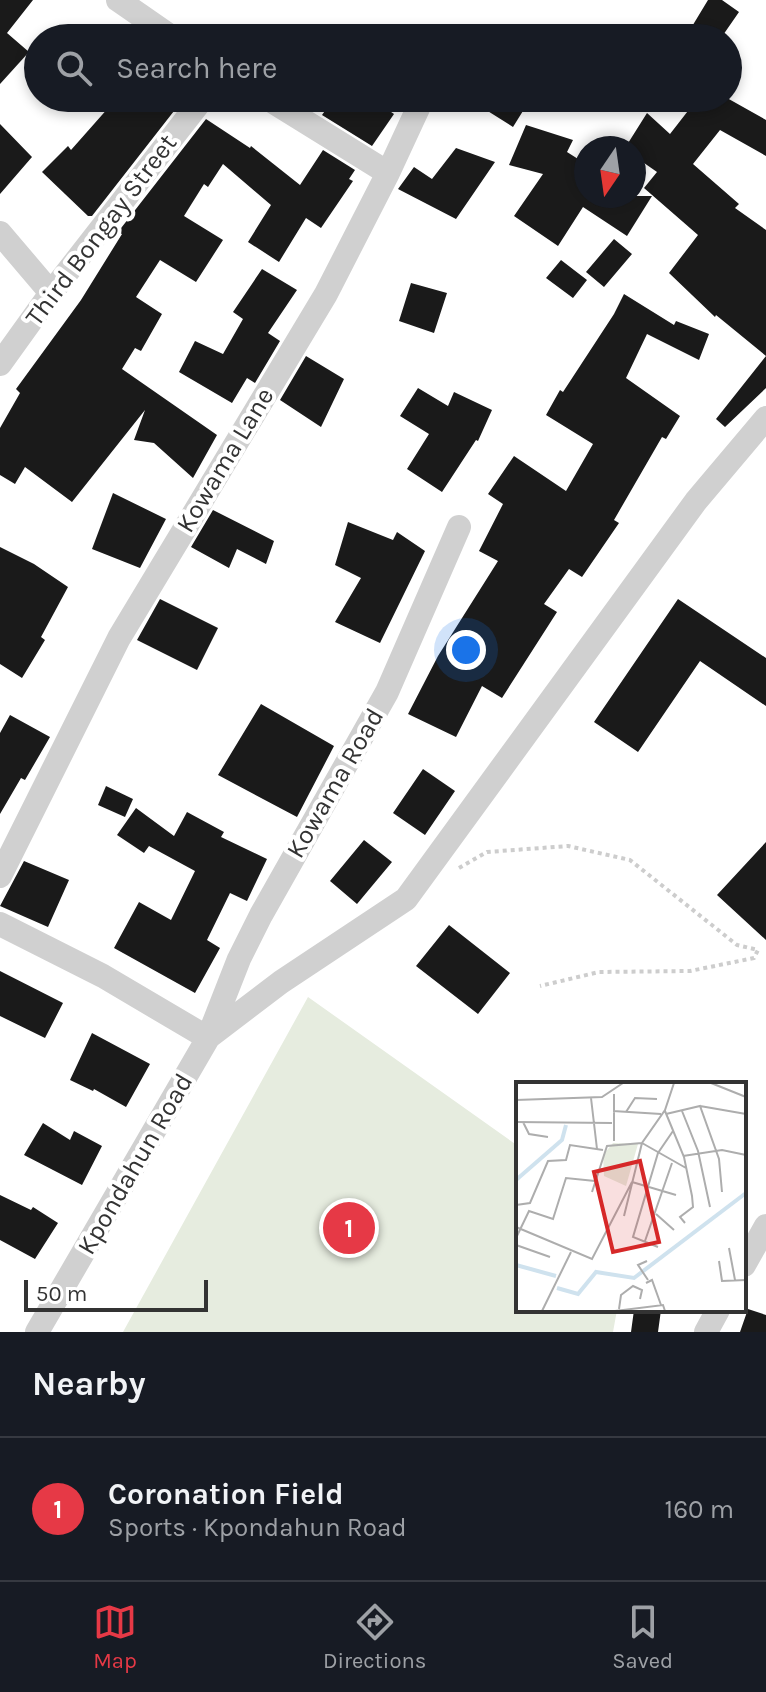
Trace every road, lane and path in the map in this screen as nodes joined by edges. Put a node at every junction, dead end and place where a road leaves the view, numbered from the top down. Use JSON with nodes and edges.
{"nodes":[{"id":1,"x":118,"y":0,"type":"edge"},
{"id":2,"x":153,"y":24,"type":"edge"},
{"id":3,"x":192,"y":112,"type":"edge"},
{"id":4,"x":290,"y":112,"type":"edge"},
{"id":5,"x":416,"y":112,"type":"edge"},
{"id":6,"x":388,"y":173,"type":"junction"},
{"id":7,"x":0,"y":233,"type":"edge"},
{"id":8,"x":51,"y":293,"type":"junction"},
{"id":9,"x":0,"y":364,"type":"edge"},
{"id":10,"x":766,"y":418,"type":"edge"},
{"id":11,"x":459,"y":527,"type":"dead end"},
{"id":12,"x":460,"y":868,"type":"dead end"},
{"id":13,"x":0,"y":876,"type":"edge"},
{"id":14,"x":0,"y":924,"type":"edge"},
{"id":15,"x":540,"y":986,"type":"dead end"},
{"id":16,"x":208,"y":1038,"type":"junction"},
{"id":17,"x":766,"y":1226,"type":"edge"},
{"id":18,"x":746,"y":1261,"type":"edge"},
{"id":19,"x":717,"y":1312,"type":"edge"},
{"id":20,"x":37,"y":1332,"type":"edge"},
{"id":21,"x":706,"y":1332,"type":"edge"}],
"edges":[{"from":1,"to":2,"type":"street"},
{"from":3,"to":8,"type":"street","name":"Third Bongay Street"},
{"from":4,"to":6,"type":"street"},
{"from":5,"to":6,"type":"street","name":"Kowama Lane"},
{"from":6,"to":13,"type":"street","name":"Kowama Lane"},
{"from":7,"to":8,"type":"street"},
{"from":8,"to":9,"type":"street","name":"Third Bongay Street"},
{"from":10,"to":16,"type":"street"},
{"from":11,"to":16,"type":"street","name":"Kowama Road"},
{"from":12,"to":15,"type":"path"},
{"from":14,"to":16,"type":"street"},
{"from":16,"to":20,"type":"street","name":"Kpondahun Road"},
{"from":17,"to":18,"type":"street"},
{"from":19,"to":21,"type":"street"}]}
